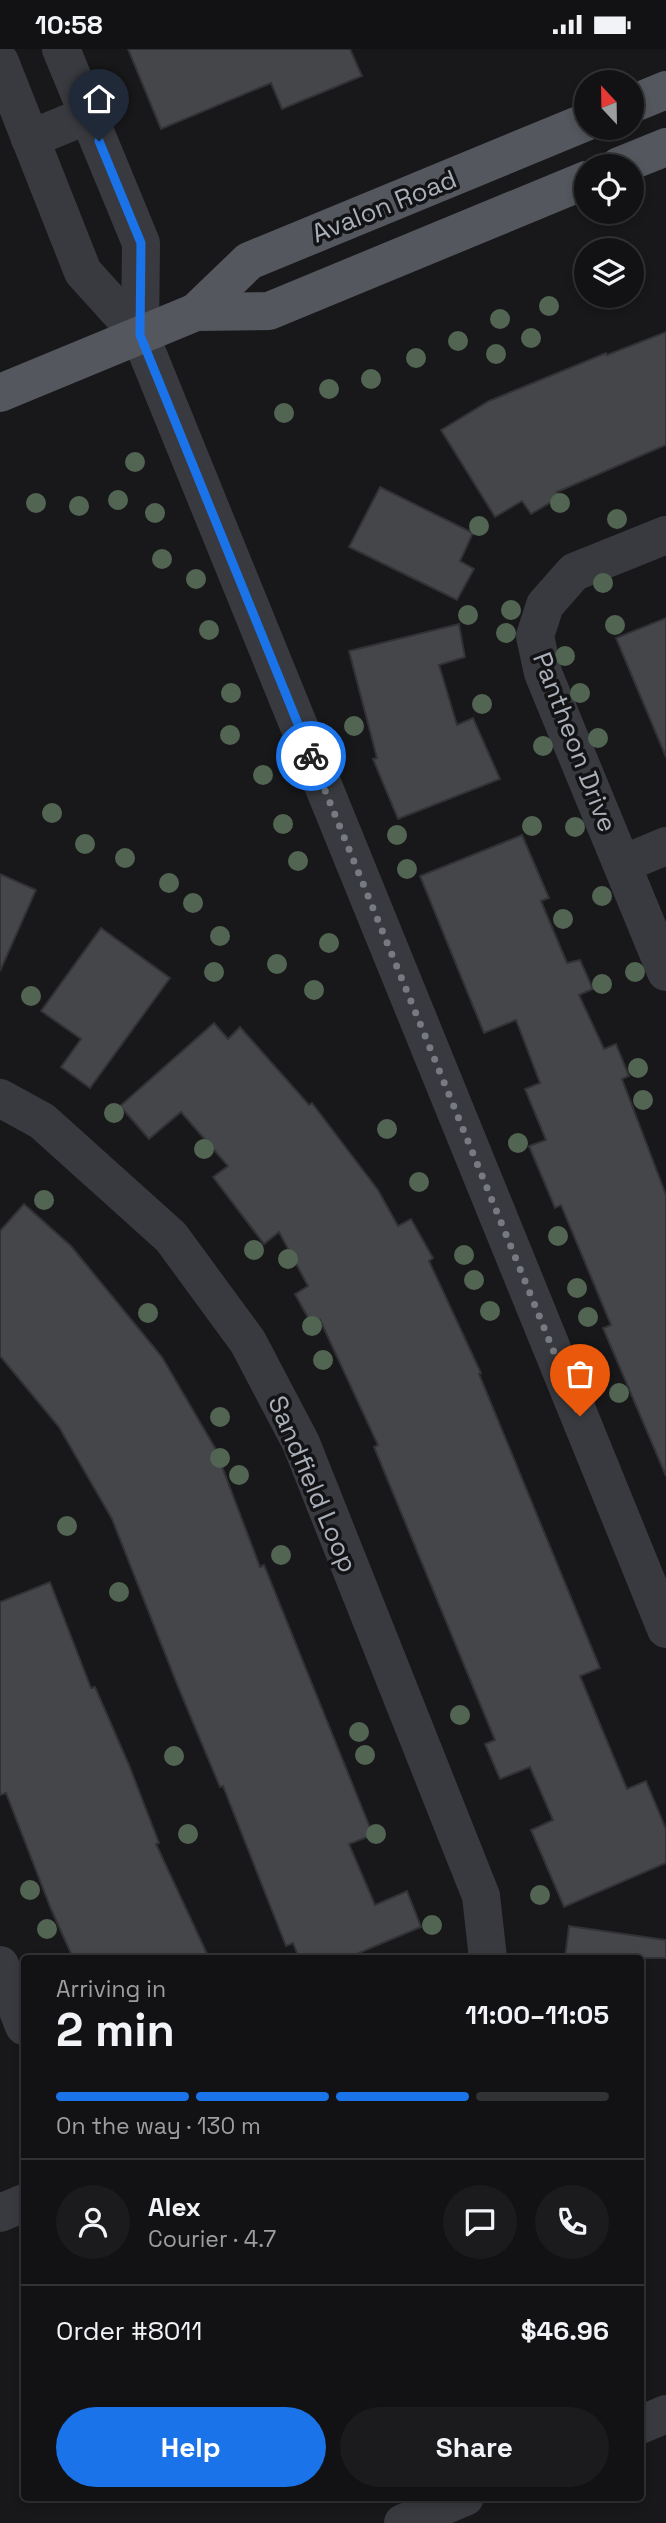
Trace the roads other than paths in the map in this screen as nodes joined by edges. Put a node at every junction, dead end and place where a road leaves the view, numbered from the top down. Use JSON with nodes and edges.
{"nodes":[{"id":1,"x":61,"y":49,"type":"edge"},
{"id":2,"x":0,"y":62,"type":"edge"},
{"id":3,"x":666,"y":90,"type":"edge"},
{"id":4,"x":644,"y":99,"type":"edge"},
{"id":5,"x":88,"y":115,"type":"junction"},
{"id":6,"x":574,"y":128,"type":"edge"},
{"id":7,"x":30,"y":139,"type":"junction"},
{"id":8,"x":666,"y":147,"type":"edge"},
{"id":9,"x":644,"y":156,"type":"edge"},
{"id":10,"x":574,"y":185,"type":"edge"},
{"id":11,"x":196,"y":312,"type":"junction"},
{"id":12,"x":140,"y":335,"type":"junction"},
{"id":13,"x":0,"y":393,"type":"edge"},
{"id":14,"x":666,"y":535,"type":"edge"},
{"id":15,"x":666,"y":846,"type":"edge"},
{"id":16,"x":623,"y":864,"type":"junction"},
{"id":17,"x":666,"y":972,"type":"edge"},
{"id":18,"x":0,"y":1098,"type":"edge"},
{"id":19,"x":666,"y":1629,"type":"edge"},
{"id":20,"x":488,"y":1955,"type":"edge"},
{"id":21,"x":0,"y":1965,"type":"edge"},
{"id":22,"x":21,"y":2018,"type":"edge"},
{"id":23,"x":21,"y":2204,"type":"edge"},
{"id":24,"x":0,"y":2213,"type":"edge"},
{"id":25,"x":666,"y":2414,"type":"edge"},
{"id":26,"x":644,"y":2423,"type":"edge"},
{"id":27,"x":456,"y":2501,"type":"edge"},
{"id":28,"x":403,"y":2523,"type":"edge"}],
"edges":[{"from":1,"to":5,"type":"street"},
{"from":2,"to":7,"type":"street"},
{"from":3,"to":4,"type":"main road"},
{"from":5,"to":7,"type":"street"},
{"from":5,"to":12,"type":"street"},
{"from":6,"to":11,"type":"main road","name":"Avalon Road"},
{"from":7,"to":12,"type":"street"},
{"from":8,"to":9,"type":"main road"},
{"from":10,"to":11,"type":"main road","name":"Avalon Road"},
{"from":11,"to":12,"type":"main road","name":"Avalon Road"},
{"from":12,"to":13,"type":"main road","name":"Avalon Road"},
{"from":12,"to":19,"type":"street"},
{"from":14,"to":16,"type":"street","name":"Pantheon Drive"},
{"from":15,"to":16,"type":"street"},
{"from":16,"to":17,"type":"street","name":"Pantheon Drive"},
{"from":18,"to":20,"type":"street","name":"Sandfield Loop"},
{"from":21,"to":22,"type":"street"},
{"from":23,"to":24,"type":"street"},
{"from":25,"to":26,"type":"street"},
{"from":27,"to":28,"type":"street"}]}
